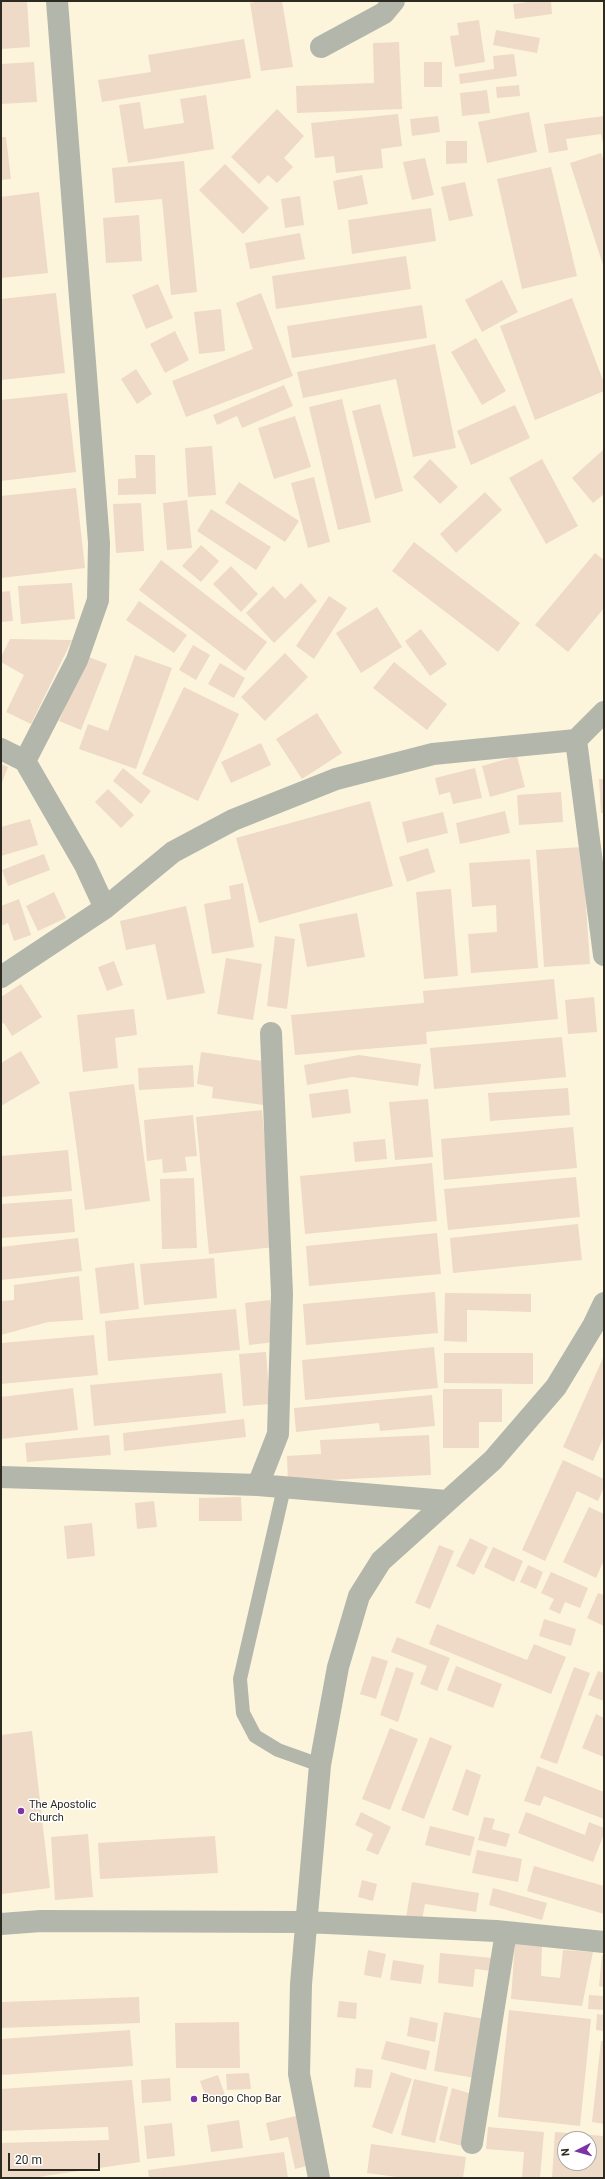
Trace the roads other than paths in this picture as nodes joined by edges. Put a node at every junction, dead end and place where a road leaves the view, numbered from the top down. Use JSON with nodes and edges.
{"nodes":[{"id":1,"x":56,"y":1,"type":"edge"},
{"id":2,"x":394,"y":1,"type":"edge"},
{"id":3,"x":321,"y":47,"type":"dead end"},
{"id":4,"x":604,"y":712,"type":"edge"},
{"id":5,"x":576,"y":740,"type":"junction"},
{"id":6,"x":1,"y":749,"type":"edge"},
{"id":7,"x":25,"y":761,"type":"junction"},
{"id":8,"x":105,"y":908,"type":"junction"},
{"id":9,"x":604,"y":956,"type":"edge"},
{"id":10,"x":1,"y":977,"type":"edge"},
{"id":11,"x":272,"y":1033,"type":"dead end"},
{"id":12,"x":604,"y":1303,"type":"edge"},
{"id":13,"x":1,"y":1477,"type":"edge"},
{"id":14,"x":258,"y":1485,"type":"junction"},
{"id":15,"x":284,"y":1488,"type":"junction"},
{"id":16,"x":446,"y":1501,"type":"junction"},
{"id":17,"x":320,"y":1765,"type":"junction"},
{"id":18,"x":306,"y":1922,"type":"junction"},
{"id":19,"x":1,"y":1924,"type":"edge"},
{"id":20,"x":506,"y":1932,"type":"junction"},
{"id":21,"x":604,"y":1942,"type":"edge"},
{"id":22,"x":472,"y":2142,"type":"dead end"},
{"id":23,"x":319,"y":2178,"type":"edge"}],
"edges":[{"from":1,"to":7,"type":"street"},
{"from":2,"to":3,"type":"street"},
{"from":4,"to":5,"type":"street"},
{"from":5,"to":8,"type":"street"},
{"from":5,"to":9,"type":"street"},
{"from":6,"to":7,"type":"street"},
{"from":7,"to":8,"type":"street"},
{"from":8,"to":10,"type":"street"},
{"from":11,"to":14,"type":"street"},
{"from":12,"to":16,"type":"street"},
{"from":13,"to":14,"type":"street"},
{"from":14,"to":15,"type":"street"},
{"from":15,"to":16,"type":"street"},
{"from":15,"to":17,"type":"lane"},
{"from":16,"to":17,"type":"street"},
{"from":17,"to":18,"type":"street"},
{"from":18,"to":19,"type":"street"},
{"from":18,"to":20,"type":"street"},
{"from":18,"to":23,"type":"street"},
{"from":20,"to":21,"type":"street"},
{"from":20,"to":22,"type":"street"}]}
